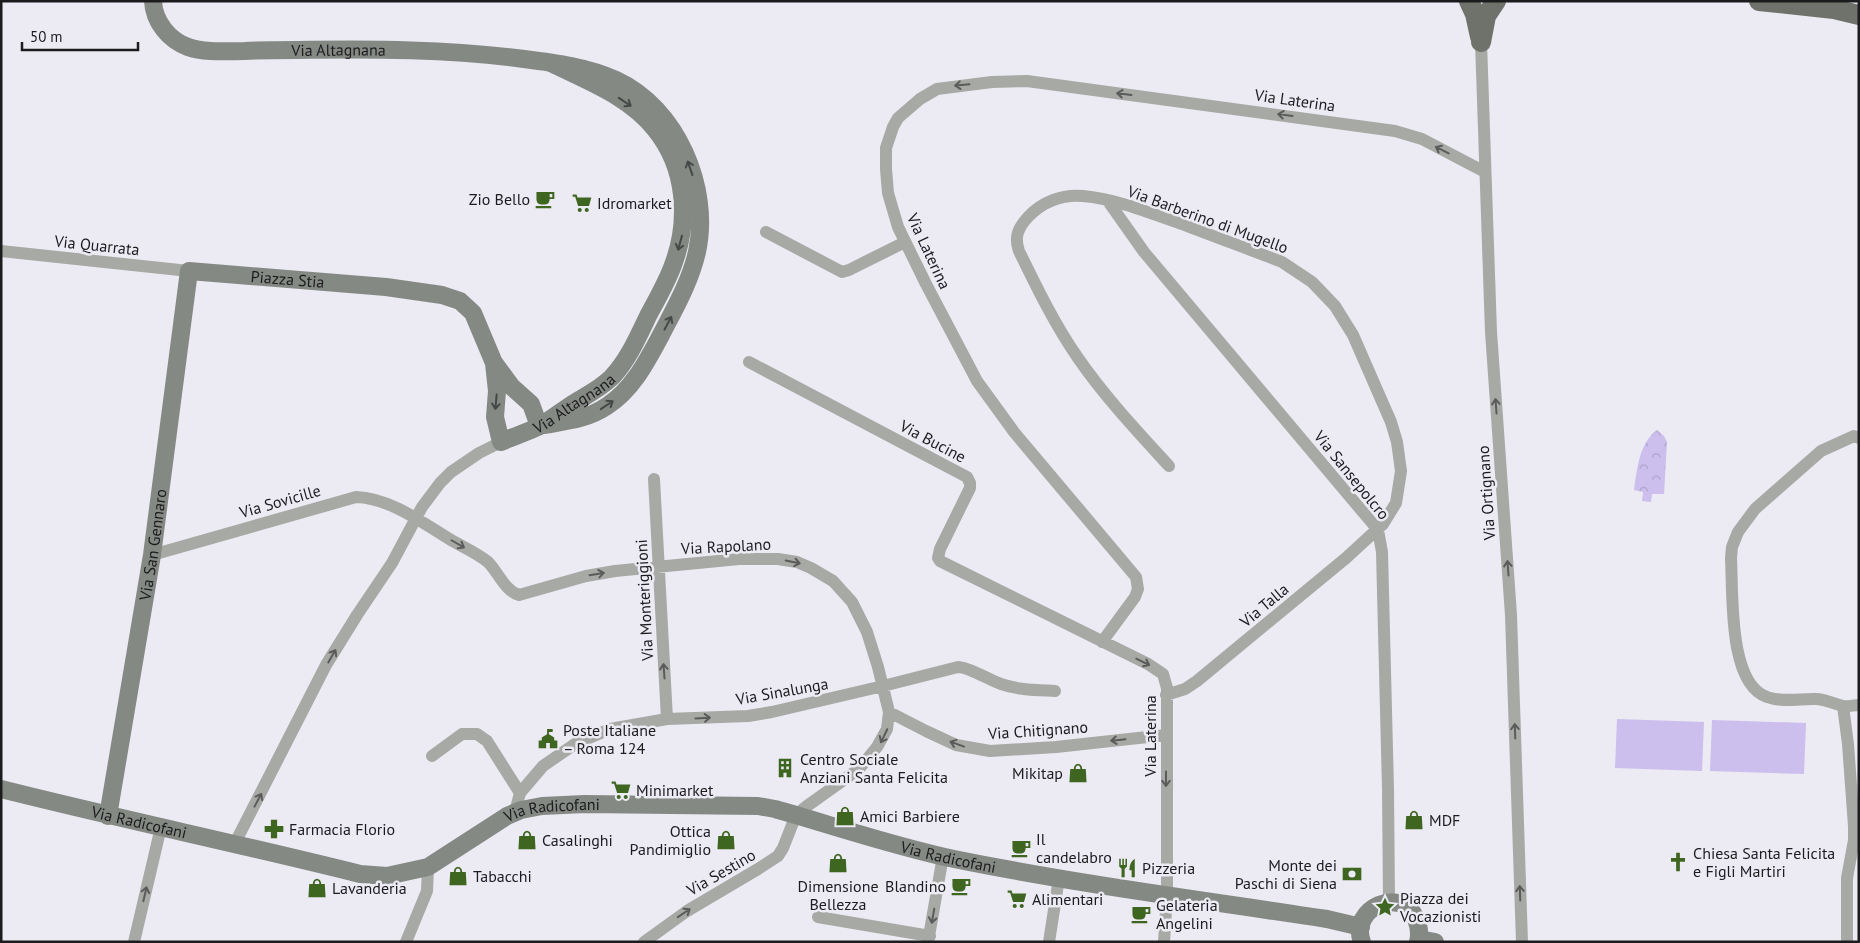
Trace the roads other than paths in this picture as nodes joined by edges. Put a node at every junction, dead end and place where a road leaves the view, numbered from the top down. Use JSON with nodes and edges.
{"nodes":[{"id":1,"x":153,"y":1,"type":"edge"},
{"id":2,"x":1469,"y":1,"type":"edge"},
{"id":3,"x":1496,"y":1,"type":"edge"},
{"id":4,"x":1759,"y":1,"type":"edge"},
{"id":5,"x":1859,"y":15,"type":"edge"},
{"id":6,"x":1481,"y":42,"type":"junction"},
{"id":7,"x":551,"y":63,"type":"junction"},
{"id":8,"x":1485,"y":172,"type":"junction"},
{"id":9,"x":1108,"y":201,"type":"junction"},
{"id":10,"x":766,"y":232,"type":"dead end"},
{"id":11,"x":905,"y":242,"type":"junction"},
{"id":12,"x":1,"y":251,"type":"edge"},
{"id":13,"x":189,"y":271,"type":"junction"},
{"id":14,"x":494,"y":362,"type":"junction"},
{"id":15,"x":749,"y":362,"type":"dead end"},
{"id":16,"x":633,"y":368,"type":"junction"},
{"id":17,"x":539,"y":426,"type":"junction"},
{"id":18,"x":1857,"y":436,"type":"edge"},
{"id":19,"x":501,"y":442,"type":"junction"},
{"id":20,"x":1169,"y":466,"type":"dead end"},
{"id":21,"x":654,"y":479,"type":"dead end"},
{"id":22,"x":416,"y":519,"type":"junction"},
{"id":23,"x":1378,"y":530,"type":"junction"},
{"id":24,"x":152,"y":555,"type":"junction"},
{"id":25,"x":659,"y":566,"type":"junction"},
{"id":26,"x":1102,"y":642,"type":"junction"},
{"id":27,"x":883,"y":686,"type":"junction"},
{"id":28,"x":1055,"y":691,"type":"dead end"},
{"id":29,"x":1166,"y":695,"type":"junction"},
{"id":30,"x":1859,"y":705,"type":"edge"},
{"id":31,"x":1843,"y":706,"type":"junction"},
{"id":32,"x":889,"y":712,"type":"junction"},
{"id":33,"x":667,"y":719,"type":"junction"},
{"id":34,"x":1166,"y":735,"type":"junction"},
{"id":35,"x":432,"y":756,"type":"dead end"},
{"id":36,"x":1,"y":789,"type":"edge"},
{"id":37,"x":520,"y":793,"type":"junction"},
{"id":38,"x":515,"y":812,"type":"junction"},
{"id":39,"x":108,"y":816,"type":"junction"},
{"id":40,"x":796,"y":816,"type":"junction"},
{"id":41,"x":161,"y":827,"type":"junction"},
{"id":42,"x":235,"y":843,"type":"junction"},
{"id":43,"x":943,"y":856,"type":"junction"},
{"id":44,"x":428,"y":867,"type":"junction"},
{"id":45,"x":1059,"y":878,"type":"junction"},
{"id":46,"x":1167,"y":895,"type":"junction"},
{"id":47,"x":1389,"y":902,"type":"junction"},
{"id":48,"x":818,"y":917,"type":"dead end"},
{"id":49,"x":1361,"y":934,"type":"edge"},
{"id":50,"x":929,"y":939,"type":"edge"},
{"id":51,"x":1424,"y":941,"type":"edge"},
{"id":52,"x":134,"y":942,"type":"edge"},
{"id":53,"x":406,"y":942,"type":"edge"},
{"id":54,"x":644,"y":942,"type":"edge"},
{"id":55,"x":1049,"y":942,"type":"edge"},
{"id":56,"x":1164,"y":942,"type":"edge"},
{"id":57,"x":1522,"y":942,"type":"edge"},
{"id":58,"x":1847,"y":942,"type":"edge"}],
"edges":[{"from":1,"to":7,"type":"street","name":"Via Altagnana"},
{"from":2,"to":6,"type":"main road"},
{"from":3,"to":6,"type":"main road"},
{"from":4,"to":5,"type":"main road"},
{"from":6,"to":8,"type":"street","name":"Via Ortignano"},
{"from":7,"to":16,"type":"street","name":"Via Altagnana","one_way":true},
{"from":16,"to":7,"type":"street","name":"Via Altagnana","one_way":true},
{"from":8,"to":11,"type":"street","name":"Via Laterina","one_way":true},
{"from":57,"to":8,"type":"street","name":"Via Ortignano","one_way":true},
{"from":9,"to":20,"type":"street","name":"Via Barberino di Mugello"},
{"from":9,"to":23,"type":"street","name":"Via Sansepolcro"},
{"from":9,"to":23,"type":"street","name":"Via Barberino di Mugello"},
{"from":10,"to":11,"type":"street"},
{"from":11,"to":26,"type":"street","name":"Via Laterina"},
{"from":12,"to":13,"type":"street","name":"Via Quarrata"},
{"from":13,"to":14,"type":"street","name":"Piazza Stia"},
{"from":13,"to":24,"type":"street","name":"Via San Gennaro"},
{"from":14,"to":17,"type":"street"},
{"from":14,"to":19,"type":"street","one_way":true},
{"from":15,"to":26,"type":"street","name":"Via Bucine"},
{"from":16,"to":17,"type":"street","name":"Via Altagnana"},
{"from":17,"to":16,"type":"street","name":"Via Altagnana","one_way":true},
{"from":17,"to":19,"type":"street"},
{"from":18,"to":31,"type":"street"},
{"from":19,"to":22,"type":"street"},
{"from":21,"to":25,"type":"street","name":"Via Monteriggioni"},
{"from":22,"to":24,"type":"street","name":"Via Sovicille"},
{"from":22,"to":25,"type":"street","name":"Via Rapolano","one_way":true},
{"from":42,"to":22,"type":"street","one_way":true},
{"from":23,"to":29,"type":"street","name":"Via Talla"},
{"from":23,"to":47,"type":"street","name":"Via Sansepolcro"},
{"from":24,"to":39,"type":"street","name":"Via San Gennaro"},
{"from":25,"to":27,"type":"street","name":"Via Rapolano","one_way":true},
{"from":33,"to":25,"type":"street","name":"Via Monteriggioni","one_way":true},
{"from":26,"to":29,"type":"street","name":"Via Laterina","one_way":true},
{"from":27,"to":28,"type":"street","name":"Via Sinalunga"},
{"from":27,"to":32,"type":"street","name":"Via Rapolano"},
{"from":33,"to":27,"type":"street","name":"Via Sinalunga","one_way":true},
{"from":29,"to":34,"type":"street","name":"Via Laterina"},
{"from":30,"to":31,"type":"street"},
{"from":31,"to":58,"type":"street"},
{"from":34,"to":32,"type":"street","name":"Via Chitignano","one_way":true},
{"from":32,"to":40,"type":"street","name":"Via Rapolano","one_way":true},
{"from":33,"to":37,"type":"street","name":"Via Sinalunga"},
{"from":34,"to":46,"type":"street","name":"Via Laterina","one_way":true},
{"from":35,"to":37,"type":"street"},
{"from":36,"to":39,"type":"street","name":"Via Radicofani"},
{"from":37,"to":38,"type":"street","name":"Via Sinalunga"},
{"from":38,"to":40,"type":"street","name":"Via Radicofani"},
{"from":38,"to":44,"type":"street","name":"Via Radicofani"},
{"from":39,"to":41,"type":"street","name":"Via Radicofani"},
{"from":40,"to":43,"type":"street","name":"Via Radicofani"},
{"from":54,"to":40,"type":"street","name":"Via Sestino","one_way":true},
{"from":41,"to":42,"type":"street","name":"Via Radicofani"},
{"from":52,"to":41,"type":"street","one_way":true},
{"from":42,"to":44,"type":"street","name":"Via Radicofani"},
{"from":43,"to":45,"type":"street","name":"Via Radicofani"},
{"from":43,"to":50,"type":"street","one_way":true},
{"from":44,"to":53,"type":"street"},
{"from":45,"to":46,"type":"street","name":"Via Radicofani"},
{"from":45,"to":55,"type":"street"},
{"from":46,"to":49,"type":"street","name":"Via Radicofani"},
{"from":46,"to":56,"type":"street","name":"Via Laterina"},
{"from":47,"to":49,"type":"street"},
{"from":47,"to":51,"type":"street"},
{"from":48,"to":50,"type":"street"}]}
